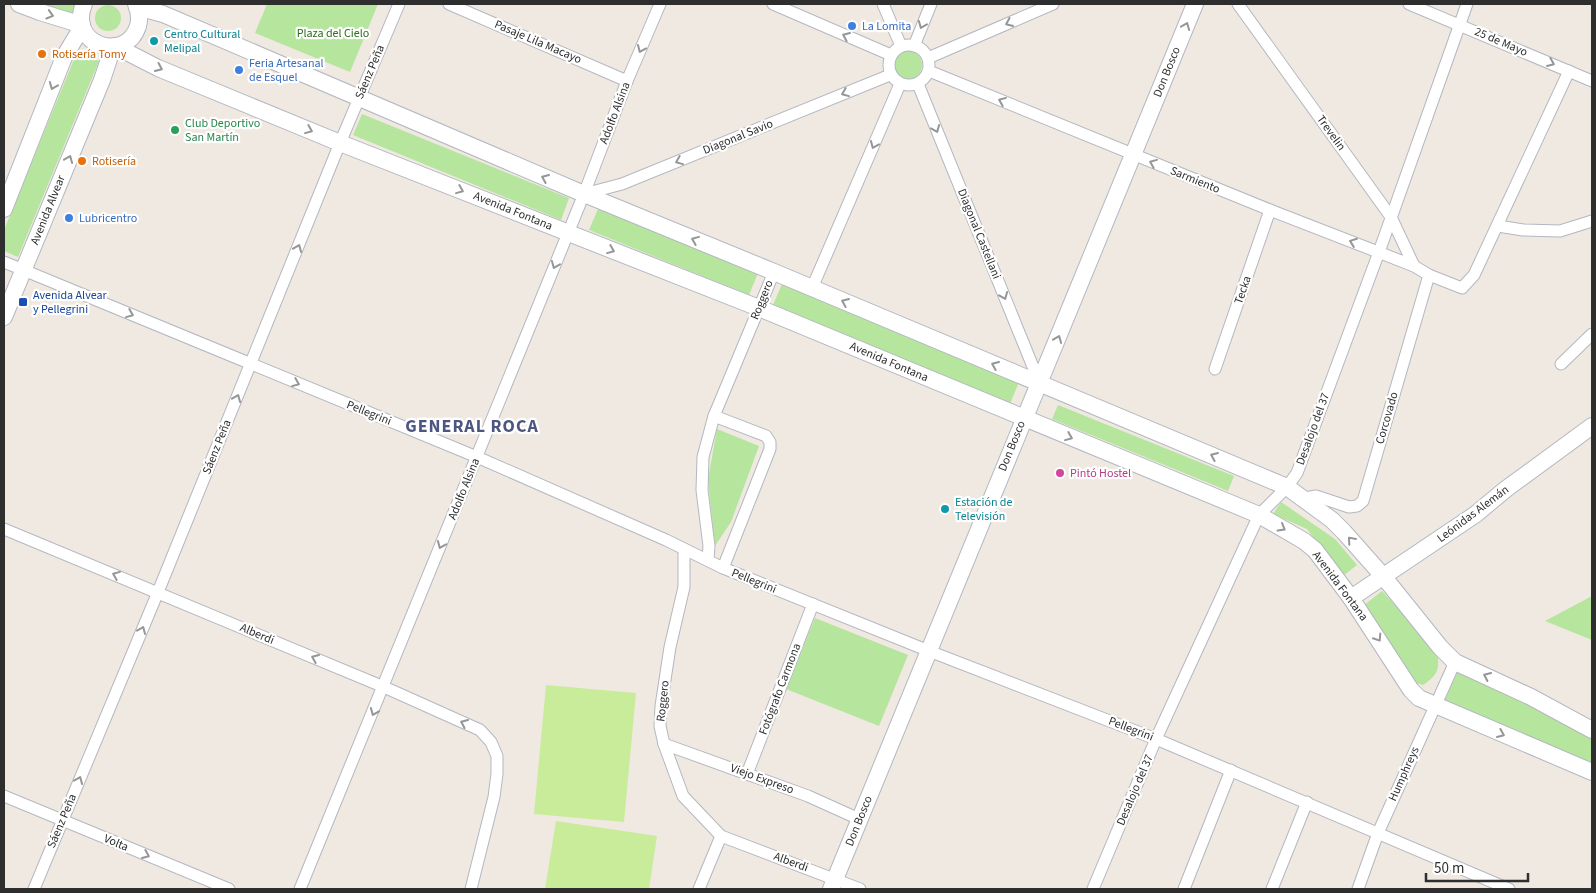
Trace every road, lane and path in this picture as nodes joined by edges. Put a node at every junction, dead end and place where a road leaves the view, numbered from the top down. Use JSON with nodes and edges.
{"nodes":[{"id":1,"x":19,"y":4,"type":"edge"},
{"id":2,"x":84,"y":4,"type":"edge"},
{"id":3,"x":399,"y":4,"type":"edge"},
{"id":4,"x":449,"y":4,"type":"edge"},
{"id":5,"x":660,"y":4,"type":"edge"},
{"id":6,"x":772,"y":4,"type":"edge"},
{"id":7,"x":883,"y":4,"type":"edge"},
{"id":8,"x":931,"y":4,"type":"edge"},
{"id":9,"x":1054,"y":4,"type":"edge"},
{"id":10,"x":1195,"y":4,"type":"edge"},
{"id":11,"x":1238,"y":4,"type":"edge"},
{"id":12,"x":1409,"y":4,"type":"edge"},
{"id":13,"x":1467,"y":4,"type":"edge"},
{"id":14,"x":136,"y":5,"type":"edge"},
{"id":15,"x":1459,"y":24,"type":"junction"},
{"id":16,"x":82,"y":26,"type":"junction"},
{"id":17,"x":901,"y":46,"type":"junction"},
{"id":18,"x":914,"y":46,"type":"junction"},
{"id":19,"x":114,"y":47,"type":"junction"},
{"id":20,"x":891,"y":55,"type":"junction"},
{"id":21,"x":928,"y":58,"type":"junction"},
{"id":22,"x":929,"y":71,"type":"junction"},
{"id":23,"x":1569,"y":71,"type":"junction"},
{"id":24,"x":890,"y":74,"type":"junction"},
{"id":25,"x":627,"y":81,"type":"junction"},
{"id":26,"x":1592,"y":81,"type":"edge"},
{"id":27,"x":900,"y":84,"type":"junction"},
{"id":28,"x":918,"y":84,"type":"junction"},
{"id":29,"x":359,"y":98,"type":"junction"},
{"id":30,"x":340,"y":143,"type":"junction"},
{"id":31,"x":1133,"y":155,"type":"junction"},
{"id":32,"x":584,"y":194,"type":"junction"},
{"id":33,"x":4,"y":209,"type":"edge"},
{"id":34,"x":1270,"y":210,"type":"junction"},
{"id":35,"x":1391,"y":217,"type":"junction"},
{"id":36,"x":1592,"y":221,"type":"edge"},
{"id":37,"x":1498,"y":226,"type":"junction"},
{"id":38,"x":567,"y":233,"type":"junction"},
{"id":39,"x":1379,"y":252,"type":"junction"},
{"id":40,"x":4,"y":262,"type":"edge"},
{"id":41,"x":1414,"y":266,"type":"junction"},
{"id":42,"x":24,"y":270,"type":"junction"},
{"id":43,"x":774,"y":272,"type":"junction"},
{"id":44,"x":1429,"y":275,"type":"junction"},
{"id":45,"x":812,"y":288,"type":"junction"},
{"id":46,"x":759,"y":308,"type":"junction"},
{"id":47,"x":4,"y":317,"type":"edge"},
{"id":48,"x":1592,"y":334,"type":"edge"},
{"id":49,"x":1561,"y":364,"type":"dead end"},
{"id":50,"x":251,"y":365,"type":"junction"},
{"id":51,"x":1215,"y":369,"type":"dead end"},
{"id":52,"x":1040,"y":384,"type":"junction"},
{"id":53,"x":714,"y":416,"type":"junction"},
{"id":54,"x":1024,"y":418,"type":"junction"},
{"id":55,"x":1592,"y":426,"type":"edge"},
{"id":56,"x":476,"y":457,"type":"junction"},
{"id":57,"x":1287,"y":487,"type":"junction"},
{"id":58,"x":1305,"y":498,"type":"junction"},
{"id":59,"x":1259,"y":515,"type":"junction"},
{"id":60,"x":4,"y":529,"type":"edge"},
{"id":61,"x":684,"y":549,"type":"junction"},
{"id":62,"x":708,"y":560,"type":"junction"},
{"id":63,"x":723,"y":568,"type":"junction"},
{"id":64,"x":1383,"y":576,"type":"junction"},
{"id":65,"x":158,"y":592,"type":"junction"},
{"id":66,"x":1352,"y":598,"type":"junction"},
{"id":67,"x":813,"y":604,"type":"junction"},
{"id":68,"x":928,"y":651,"type":"junction"},
{"id":69,"x":1455,"y":662,"type":"junction"},
{"id":70,"x":384,"y":688,"type":"junction"},
{"id":71,"x":1435,"y":705,"type":"junction"},
{"id":72,"x":1592,"y":730,"type":"edge"},
{"id":73,"x":1156,"y":739,"type":"junction"},
{"id":74,"x":664,"y":744,"type":"junction"},
{"id":75,"x":1231,"y":770,"type":"junction"},
{"id":76,"x":1592,"y":772,"type":"edge"},
{"id":77,"x":747,"y":774,"type":"junction"},
{"id":78,"x":4,"y":796,"type":"edge"},
{"id":79,"x":1307,"y":802,"type":"junction"},
{"id":80,"x":859,"y":819,"type":"junction"},
{"id":81,"x":62,"y":820,"type":"junction"},
{"id":82,"x":1378,"y":833,"type":"junction"},
{"id":83,"x":721,"y":836,"type":"junction"},
{"id":84,"x":833,"y":884,"type":"edge"},
{"id":85,"x":34,"y":889,"type":"edge"},
{"id":86,"x":229,"y":889,"type":"edge"},
{"id":87,"x":300,"y":889,"type":"edge"},
{"id":88,"x":471,"y":889,"type":"edge"},
{"id":89,"x":700,"y":889,"type":"edge"},
{"id":90,"x":860,"y":889,"type":"edge"},
{"id":91,"x":1093,"y":889,"type":"edge"},
{"id":92,"x":1184,"y":889,"type":"edge"},
{"id":93,"x":1272,"y":889,"type":"edge"},
{"id":94,"x":1358,"y":889,"type":"edge"},
{"id":95,"x":1509,"y":889,"type":"edge"}],
"edges":[{"from":1,"to":16,"type":"street","one_way":true},
{"from":2,"to":16,"type":"street"},
{"from":3,"to":29,"type":"street","name":"Sáenz Peña"},
{"from":4,"to":25,"type":"street","name":"Pasaje Lila Macayo"},
{"from":5,"to":25,"type":"street","name":"Adolfo Alsina","one_way":true},
{"from":20,"to":6,"type":"street","one_way":true},
{"from":7,"to":17,"type":"street"},
{"from":8,"to":18,"type":"street","one_way":true},
{"from":9,"to":21,"type":"street","one_way":true},
{"from":31,"to":10,"type":"street","name":"Don Bosco","one_way":true},
{"from":11,"to":35,"type":"street","name":"Trevelin"},
{"from":12,"to":15,"type":"street","name":"25 de Mayo"},
{"from":13,"to":15,"type":"street","name":"Desalojo del 37"},
{"from":14,"to":19,"type":"street"},
{"from":14,"to":29,"type":"street"},
{"from":15,"to":23,"type":"street","name":"25 de Mayo","one_way":true},
{"from":15,"to":35,"type":"street","name":"Desalojo del 37"},
{"from":16,"to":19,"type":"street","name":"Avenida Fontana"},
{"from":16,"to":33,"type":"street","one_way":true},
{"from":17,"to":18,"type":"street"},
{"from":17,"to":20,"type":"street"},
{"from":18,"to":21,"type":"street"},
{"from":19,"to":30,"type":"street","name":"Avenida Fontana","one_way":true},
{"from":42,"to":19,"type":"street","name":"Avenida Alvear","one_way":true},
{"from":20,"to":24,"type":"street"},
{"from":21,"to":22,"type":"street"},
{"from":22,"to":28,"type":"street"},
{"from":31,"to":22,"type":"street","name":"Sarmiento","one_way":true},
{"from":23,"to":26,"type":"street","name":"25 de Mayo"},
{"from":23,"to":37,"type":"street"},
{"from":24,"to":27,"type":"street"},
{"from":24,"to":32,"type":"street","name":"Diagonal Savio","one_way":true},
{"from":25,"to":32,"type":"street","name":"Adolfo Alsina"},
{"from":27,"to":28,"type":"street"},
{"from":27,"to":45,"type":"street","one_way":true},
{"from":28,"to":52,"type":"street","name":"Diagonal Castellani","one_way":true},
{"from":29,"to":30,"type":"street","name":"Sáenz Peña"},
{"from":32,"to":29,"type":"street","one_way":true},
{"from":30,"to":38,"type":"street","name":"Avenida Fontana","one_way":true},
{"from":50,"to":30,"type":"street","name":"Sáenz Peña","one_way":true},
{"from":34,"to":31,"type":"street","name":"Sarmiento","one_way":true},
{"from":52,"to":31,"type":"street","name":"Don Bosco","one_way":true},
{"from":32,"to":38,"type":"street","name":"Adolfo Alsina"},
{"from":43,"to":32,"type":"street","one_way":true},
{"from":39,"to":34,"type":"street","name":"Sarmiento","one_way":true},
{"from":34,"to":51,"type":"street","name":"Tecka"},
{"from":35,"to":39,"type":"street","name":"Desalojo del 37"},
{"from":35,"to":41,"type":"street","name":"Trevelin"},
{"from":36,"to":37,"type":"street"},
{"from":37,"to":44,"type":"street","name":"Sarmiento"},
{"from":38,"to":46,"type":"street","name":"Avenida Fontana","one_way":true},
{"from":38,"to":56,"type":"street","name":"Adolfo Alsina","one_way":true},
{"from":39,"to":41,"type":"street","name":"Sarmiento"},
{"from":39,"to":57,"type":"street","name":"Desalojo del 37"},
{"from":40,"to":42,"type":"street","name":"Pellegrini"},
{"from":41,"to":44,"type":"street","name":"Sarmiento"},
{"from":42,"to":47,"type":"street","name":"Avenida Alvear"},
{"from":42,"to":50,"type":"street","name":"Pellegrini","one_way":true},
{"from":43,"to":45,"type":"street"},
{"from":43,"to":46,"type":"street","name":"Roggero"},
{"from":44,"to":58,"type":"street","name":"Corcovado"},
{"from":52,"to":45,"type":"street","one_way":true},
{"from":46,"to":53,"type":"street","name":"Roggero"},
{"from":46,"to":54,"type":"street","name":"Avenida Fontana"},
{"from":48,"to":49,"type":"street"},
{"from":50,"to":56,"type":"street","name":"Pellegrini","one_way":true},
{"from":65,"to":50,"type":"street","name":"Sáenz Peña","one_way":true},
{"from":52,"to":54,"type":"street","name":"Don Bosco"},
{"from":57,"to":52,"type":"street","one_way":true},
{"from":53,"to":62,"type":"street","name":"Roggero"},
{"from":53,"to":63,"type":"street"},
{"from":54,"to":59,"type":"street","name":"Avenida Fontana","one_way":true},
{"from":54,"to":68,"type":"street","name":"Don Bosco"},
{"from":55,"to":64,"type":"street","name":"Leónidas Alemán"},
{"from":56,"to":61,"type":"street","name":"Pellegrini"},
{"from":56,"to":70,"type":"street","name":"Adolfo Alsina","one_way":true},
{"from":57,"to":58,"type":"street"},
{"from":57,"to":59,"type":"street","name":"Desalojo del 37"},
{"from":64,"to":58,"type":"street","one_way":true},
{"from":59,"to":66,"type":"street","name":"Avenida Fontana","one_way":true},
{"from":59,"to":73,"type":"street","name":"Desalojo del 37"},
{"from":65,"to":60,"type":"street","name":"Alberdi","one_way":true},
{"from":61,"to":62,"type":"street","name":"Pellegrini"},
{"from":61,"to":74,"type":"street","name":"Roggero"},
{"from":62,"to":63,"type":"street","name":"Pellegrini"},
{"from":63,"to":67,"type":"street","name":"Pellegrini"},
{"from":64,"to":66,"type":"street","name":"Leónidas Alemán"},
{"from":64,"to":69,"type":"street"},
{"from":70,"to":65,"type":"street","name":"Alberdi","one_way":true},
{"from":81,"to":65,"type":"street","name":"Sáenz Peña","one_way":true},
{"from":66,"to":71,"type":"street","name":"Avenida Fontana","one_way":true},
{"from":67,"to":68,"type":"street","name":"Pellegrini"},
{"from":67,"to":77,"type":"street","name":"Fotógrafo Carmona"},
{"from":68,"to":73,"type":"street","name":"Pellegrini"},
{"from":68,"to":80,"type":"street","name":"Don Bosco"},
{"from":69,"to":71,"type":"street","name":"Humphreys"},
{"from":72,"to":69,"type":"street","one_way":true},
{"from":70,"to":87,"type":"street","name":"Adolfo Alsina","one_way":true},
{"from":88,"to":70,"type":"street","name":"Alberdi","one_way":true},
{"from":71,"to":76,"type":"street","name":"Avenida Fontana","one_way":true},
{"from":71,"to":82,"type":"street","name":"Humphreys"},
{"from":73,"to":75,"type":"street","name":"Pellegrini"},
{"from":73,"to":91,"type":"street","name":"Desalojo del 37"},
{"from":74,"to":77,"type":"street","name":"Viejo Expreso"},
{"from":74,"to":83,"type":"street","name":"Roggero"},
{"from":75,"to":79,"type":"street","name":"Pellegrini"},
{"from":75,"to":92,"type":"street"},
{"from":77,"to":80,"type":"street","name":"Viejo Expreso"},
{"from":78,"to":81,"type":"street","name":"Volta"},
{"from":79,"to":82,"type":"street","name":"Pellegrini"},
{"from":79,"to":93,"type":"street"},
{"from":80,"to":84,"type":"street","name":"Don Bosco"},
{"from":81,"to":85,"type":"street","name":"Sáenz Peña"},
{"from":81,"to":86,"type":"street","name":"Volta","one_way":true},
{"from":82,"to":94,"type":"street","name":"Humphreys"},
{"from":82,"to":95,"type":"street","name":"Pellegrini"},
{"from":83,"to":84,"type":"street","name":"Alberdi"},
{"from":83,"to":89,"type":"street"},
{"from":84,"to":90,"type":"street","name":"Alberdi"}]}
